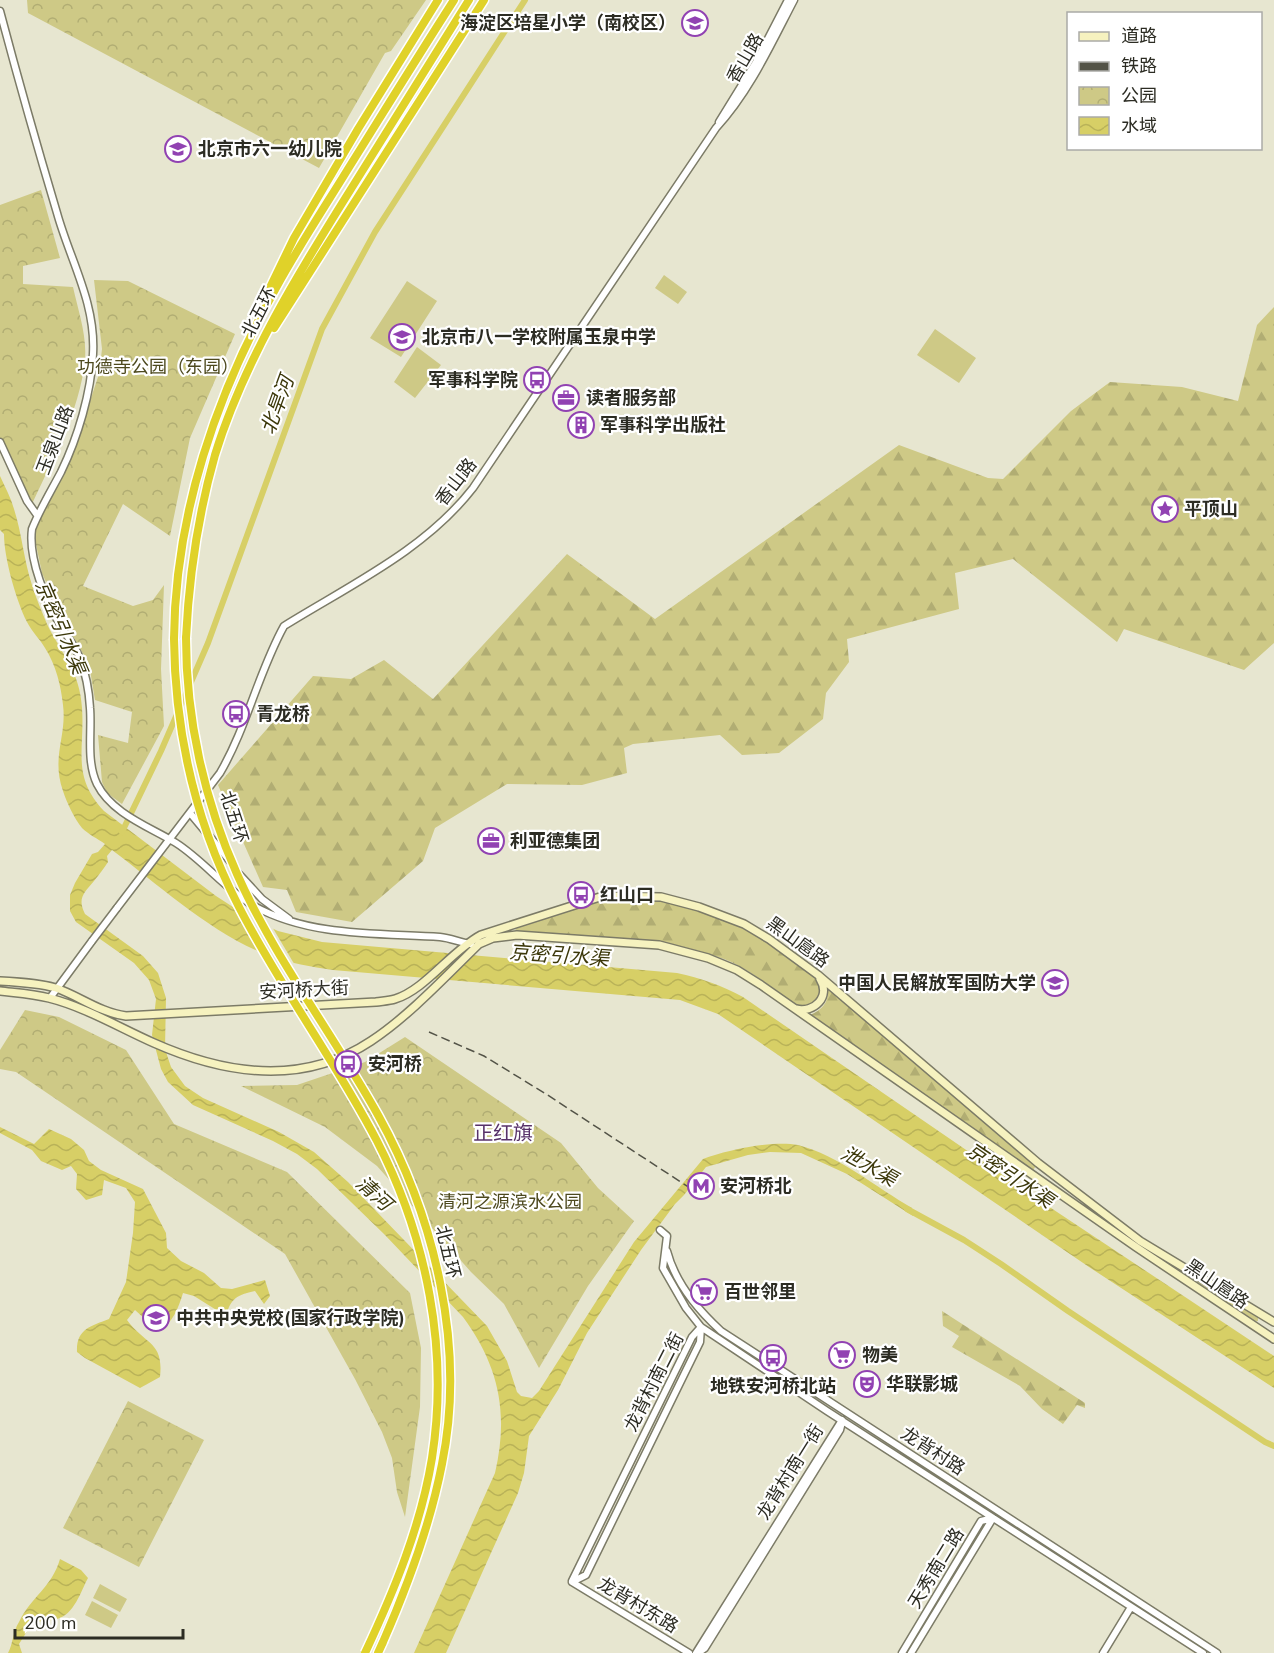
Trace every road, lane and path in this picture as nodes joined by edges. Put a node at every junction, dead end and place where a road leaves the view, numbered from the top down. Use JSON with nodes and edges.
{"nodes":[{"id":1,"x":438,"y":0,"type":"edge"},
{"id":2,"x":454,"y":0,"type":"edge"},
{"id":3,"x":469,"y":0,"type":"edge"},
{"id":4,"x":484,"y":0,"type":"edge"},
{"id":5,"x":788,"y":0,"type":"edge"},
{"id":6,"x":794,"y":0,"type":"edge"},
{"id":7,"x":0,"y":11,"type":"edge"},
{"id":8,"x":716,"y":128,"type":"junction"},
{"id":9,"x":243,"y":351,"type":"junction"},
{"id":10,"x":250,"y":366,"type":"junction"},
{"id":11,"x":0,"y":442,"type":"edge"},
{"id":12,"x":38,"y":515,"type":"junction"},
{"id":13,"x":190,"y":813,"type":"junction"},
{"id":14,"x":168,"y":839,"type":"junction"},
{"id":15,"x":295,"y":923,"type":"junction"},
{"id":16,"x":465,"y":944,"type":"junction"},
{"id":17,"x":479,"y":944,"type":"junction"},
{"id":18,"x":455,"y":952,"type":"joint"},
{"id":19,"x":818,"y":975,"type":"junction"},
{"id":20,"x":0,"y":981,"type":"edge"},
{"id":21,"x":57,"y":989,"type":"junction"},
{"id":22,"x":0,"y":991,"type":"edge"},
{"id":23,"x":50,"y":998,"type":"junction"},
{"id":24,"x":793,"y":1008,"type":"junction"},
{"id":25,"x":660,"y":1230,"type":"dead end"},
{"id":26,"x":666,"y":1245,"type":"junction"},
{"id":27,"x":1142,"y":1246,"type":"junction"},
{"id":28,"x":1274,"y":1322,"type":"edge"},
{"id":29,"x":701,"y":1327,"type":"junction"},
{"id":30,"x":1274,"y":1340,"type":"edge"},
{"id":31,"x":842,"y":1420,"type":"junction"},
{"id":32,"x":993,"y":1518,"type":"junction"},
{"id":33,"x":572,"y":1582,"type":"joint"},
{"id":34,"x":1131,"y":1606,"type":"junction"},
{"id":35,"x":365,"y":1653,"type":"edge"},
{"id":36,"x":379,"y":1653,"type":"edge"},
{"id":37,"x":689,"y":1653,"type":"edge"},
{"id":38,"x":697,"y":1653,"type":"edge"},
{"id":39,"x":902,"y":1653,"type":"edge"},
{"id":40,"x":911,"y":1653,"type":"edge"},
{"id":41,"x":1103,"y":1653,"type":"edge"},
{"id":42,"x":1203,"y":1653,"type":"edge"},
{"id":43,"x":1217,"y":1653,"type":"edge"}],
"edges":[{"from":1,"to":9,"type":"highway"},
{"from":2,"to":9,"type":"highway","name":"北五环"},
{"from":3,"to":10,"type":"highway","name":"北五环"},
{"from":4,"to":10,"type":"highway"},
{"from":5,"to":8,"type":"street","name":"香山路"},
{"from":6,"to":8,"type":"street","name":"香山路"},
{"from":7,"to":12,"type":"street","name":"玉泉山路"},
{"from":8,"to":13,"type":"street","name":"香山路"},
{"from":9,"to":35,"type":"highway","name":"北五环","bridge":true},
{"from":10,"to":36,"type":"highway","name":"北五环","bridge":true},
{"from":11,"to":12,"type":"street"},
{"from":12,"to":14,"type":"street","name":"玉泉山路"},
{"from":13,"to":14,"type":"street","name":"香山路"},
{"from":13,"to":15,"type":"street"},
{"from":14,"to":15,"type":"street","name":"玉泉山路"},
{"from":14,"to":21,"type":"street","bridge":true},
{"from":15,"to":16,"type":"street"},
{"from":16,"to":17,"type":"street"},
{"from":16,"to":18,"type":"main road","name":"黑山扈路"},
{"from":16,"to":19,"type":"main road","name":"黑山扈路"},
{"from":17,"to":23,"type":"main road"},
{"from":17,"to":24,"type":"main road","name":"黑山扈路"},
{"from":18,"to":21,"type":"main road","name":"安河桥大街"},
{"from":19,"to":24,"type":"main road"},
{"from":19,"to":27,"type":"main road","name":"黑山扈路"},
{"from":20,"to":21,"type":"main road"},
{"from":21,"to":23,"type":"street"},
{"from":22,"to":23,"type":"main road"},
{"from":24,"to":27,"type":"main road","name":"黑山扈路"},
{"from":25,"to":26,"type":"street","name":"龙背村路"},
{"from":26,"to":29,"type":"street","name":"龙背村路"},
{"from":26,"to":43,"type":"street","name":"龙背村路"},
{"from":27,"to":28,"type":"main road","name":"黑山扈路"},
{"from":27,"to":30,"type":"main road","name":"黑山扈路"},
{"from":29,"to":31,"type":"street","name":"龙背村路"},
{"from":29,"to":33,"type":"street","name":"龙背村南二街"},
{"from":31,"to":32,"type":"street","name":"龙背村路"},
{"from":31,"to":38,"type":"street","name":"龙背村南一街"},
{"from":32,"to":34,"type":"street","name":"龙背村路"},
{"from":32,"to":39,"type":"street","name":"天秀南二路"},
{"from":32,"to":40,"type":"street","name":"天秀南二路"},
{"from":33,"to":37,"type":"street","name":"龙背村东路"},
{"from":34,"to":41,"type":"street"},
{"from":34,"to":42,"type":"street","name":"龙背村路"}]}
